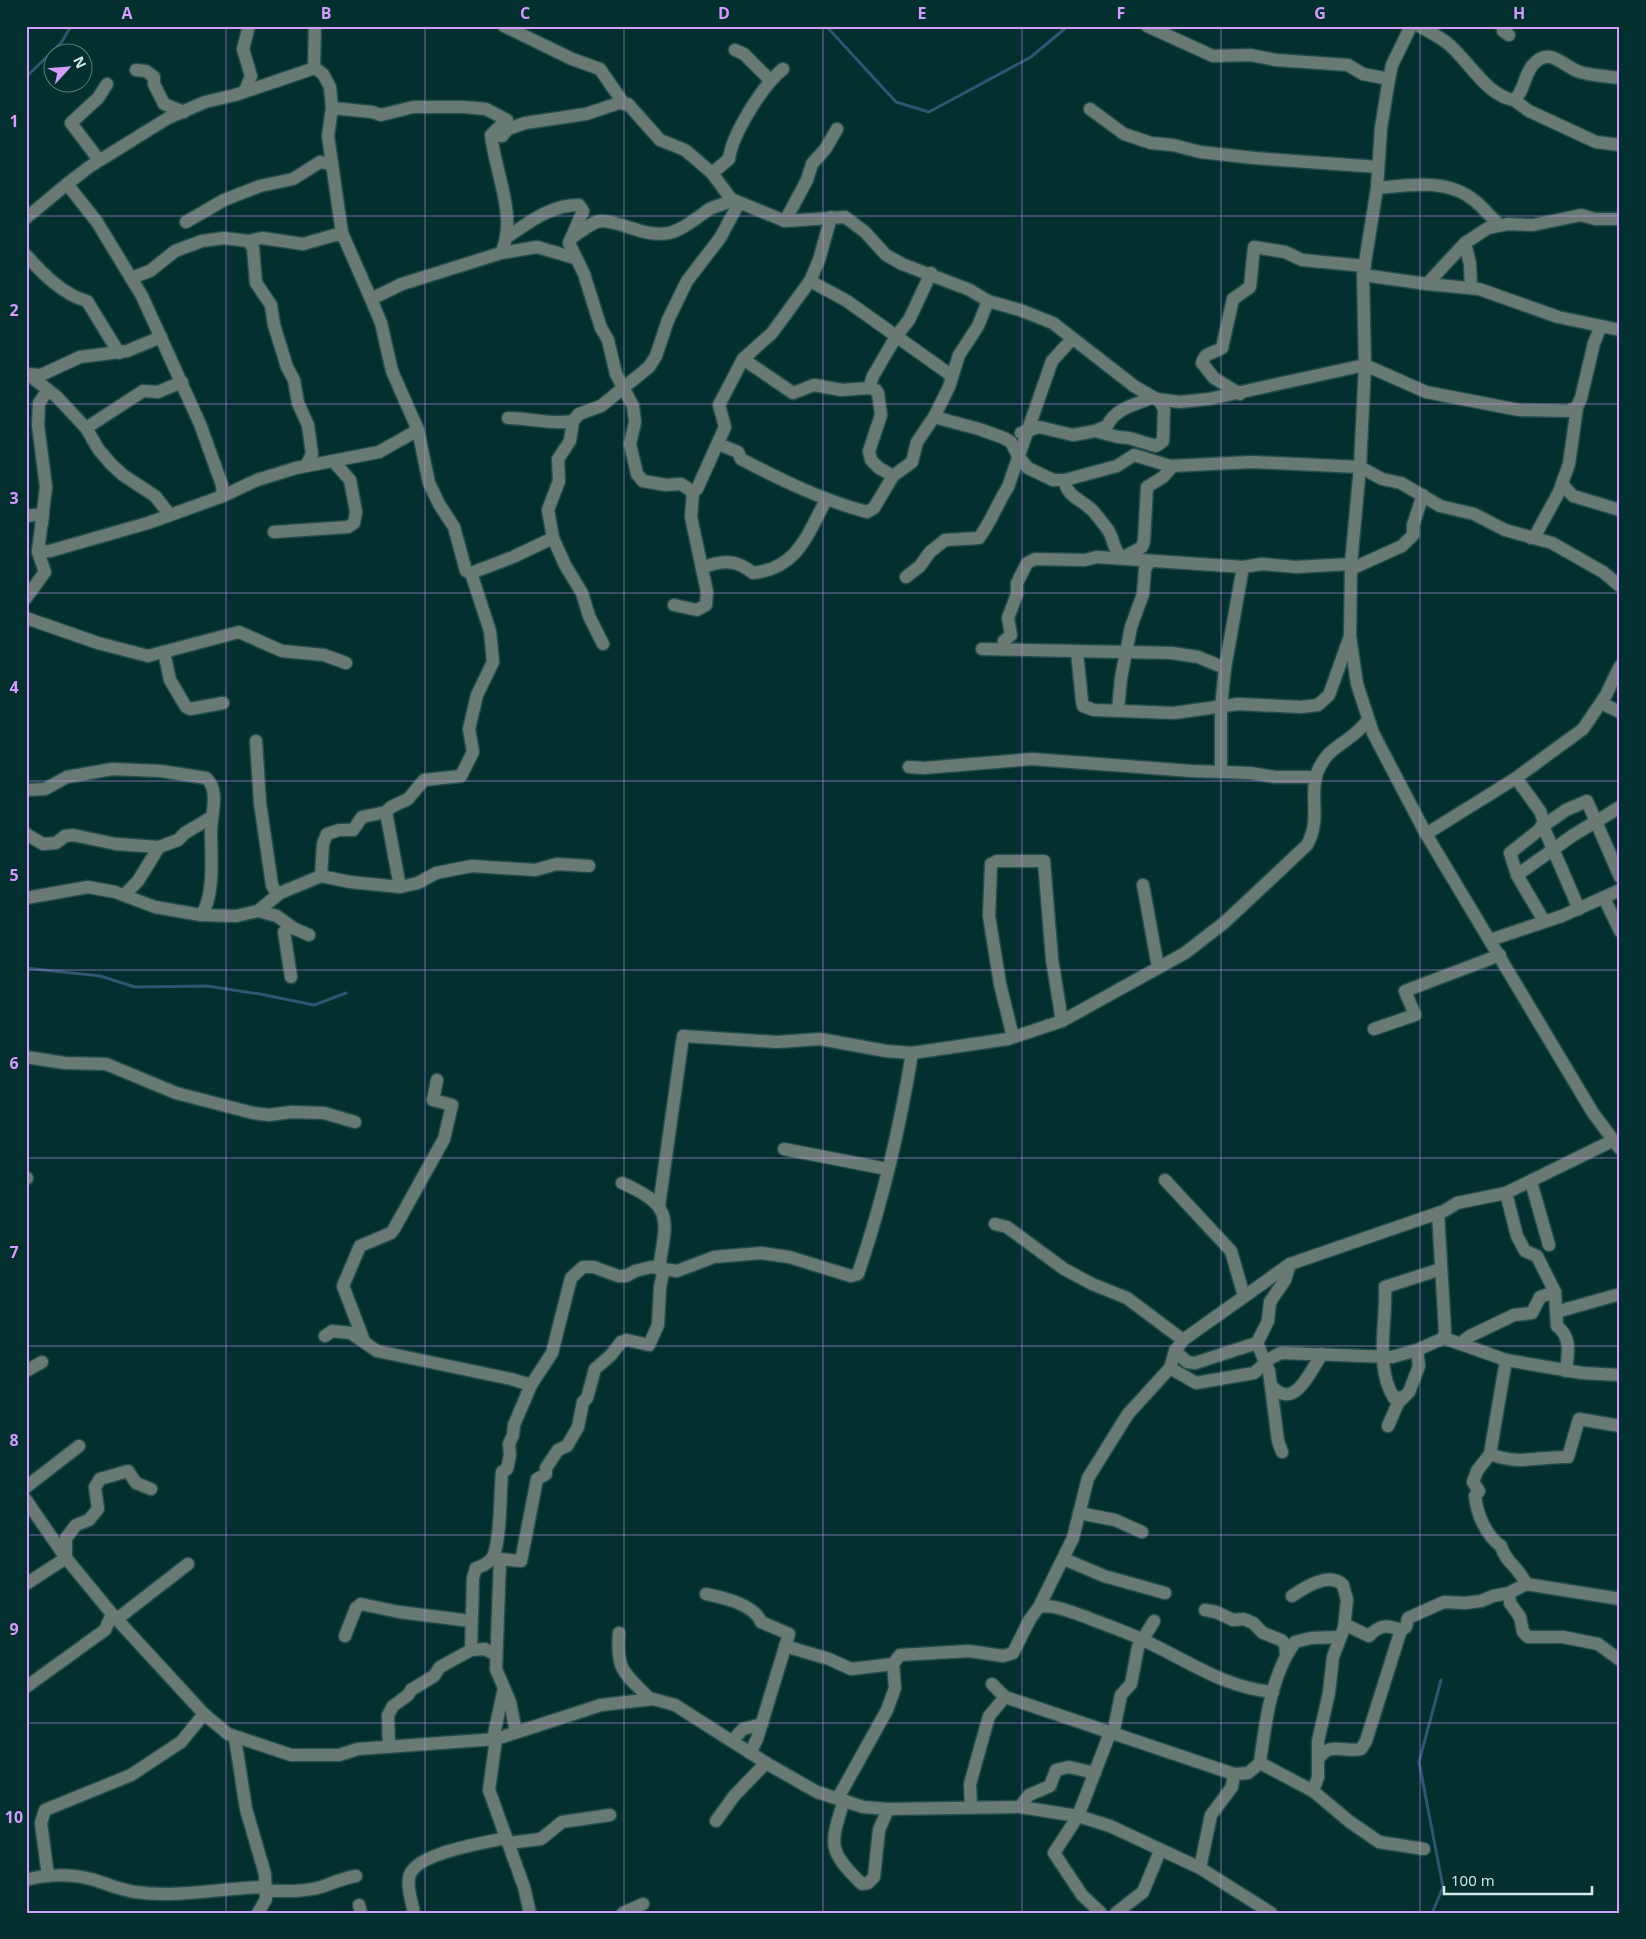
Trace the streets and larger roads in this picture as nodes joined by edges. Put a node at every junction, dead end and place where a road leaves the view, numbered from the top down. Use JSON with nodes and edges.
{"nodes":[{"id":1,"x":249,"y":26,"type":"edge"},
{"id":2,"x":315,"y":26,"type":"edge"},
{"id":3,"x":504,"y":26,"type":"edge"},
{"id":4,"x":1147,"y":26,"type":"edge"},
{"id":5,"x":1411,"y":26,"type":"edge"},
{"id":6,"x":1419,"y":26,"type":"edge"},
{"id":7,"x":735,"y":50,"type":"dead end"},
{"id":8,"x":314,"y":68,"type":"junction"},
{"id":9,"x":783,"y":69,"type":"dead end"},
{"id":10,"x":136,"y":70,"type":"dead end"},
{"id":11,"x":1620,"y":78,"type":"edge"},
{"id":12,"x":1389,"y":79,"type":"junction"},
{"id":13,"x":770,"y":80,"type":"junction"},
{"id":14,"x":108,"y":84,"type":"dead end"},
{"id":15,"x":245,"y":91,"type":"junction"},
{"id":16,"x":1514,"y":100,"type":"junction"},
{"id":17,"x":624,"y":104,"type":"junction"},
{"id":18,"x":332,"y":108,"type":"junction"},
{"id":19,"x":1090,"y":109,"type":"dead end"},
{"id":20,"x":184,"y":112,"type":"junction"},
{"id":21,"x":837,"y":129,"type":"dead end"},
{"id":22,"x":491,"y":135,"type":"junction"},
{"id":23,"x":1620,"y":145,"type":"edge"},
{"id":24,"x":99,"y":160,"type":"junction"},
{"id":25,"x":332,"y":164,"type":"junction"},
{"id":26,"x":1378,"y":167,"type":"junction"},
{"id":27,"x":712,"y":173,"type":"junction"},
{"id":28,"x":67,"y":184,"type":"junction"},
{"id":29,"x":1377,"y":188,"type":"junction"},
{"id":30,"x":735,"y":201,"type":"junction"},
{"id":31,"x":831,"y":217,"type":"junction"},
{"id":32,"x":26,"y":218,"type":"edge"},
{"id":33,"x":507,"y":218,"type":"junction"},
{"id":34,"x":1620,"y":219,"type":"edge"},
{"id":35,"x":785,"y":221,"type":"junction"},
{"id":36,"x":186,"y":222,"type":"dead end"},
{"id":37,"x":528,"y":224,"type":"junction"},
{"id":38,"x":1500,"y":225,"type":"junction"},
{"id":39,"x":342,"y":233,"type":"junction"},
{"id":40,"x":507,"y":237,"type":"junction"},
{"id":41,"x":571,"y":238,"type":"junction"},
{"id":42,"x":248,"y":241,"type":"junction"},
{"id":43,"x":1465,"y":243,"type":"junction"},
{"id":44,"x":501,"y":253,"type":"junction"},
{"id":45,"x":26,"y":254,"type":"edge"},
{"id":46,"x":575,"y":258,"type":"junction"},
{"id":47,"x":1364,"y":270,"type":"junction"},
{"id":48,"x":931,"y":274,"type":"junction"},
{"id":49,"x":131,"y":278,"type":"junction"},
{"id":50,"x":810,"y":281,"type":"junction"},
{"id":51,"x":1427,"y":284,"type":"junction"},
{"id":52,"x":1471,"y":288,"type":"junction"},
{"id":53,"x":371,"y":299,"type":"junction"},
{"id":54,"x":988,"y":301,"type":"junction"},
{"id":55,"x":1601,"y":326,"type":"junction"},
{"id":56,"x":1620,"y":330,"type":"edge"},
{"id":57,"x":897,"y":335,"type":"junction"},
{"id":58,"x":161,"y":338,"type":"junction"},
{"id":59,"x":1072,"y":339,"type":"junction"},
{"id":60,"x":119,"y":353,"type":"junction"},
{"id":61,"x":743,"y":359,"type":"junction"},
{"id":62,"x":1365,"y":365,"type":"junction"},
{"id":63,"x":616,"y":374,"type":"junction"},
{"id":64,"x":27,"y":375,"type":"edge"},
{"id":65,"x":952,"y":376,"type":"junction"},
{"id":66,"x":634,"y":380,"type":"junction"},
{"id":67,"x":182,"y":382,"type":"junction"},
{"id":68,"x":869,"y":388,"type":"junction"},
{"id":69,"x":624,"y":389,"type":"junction"},
{"id":70,"x":48,"y":390,"type":"junction"},
{"id":71,"x":1240,"y":394,"type":"junction"},
{"id":72,"x":1155,"y":398,"type":"junction"},
{"id":73,"x":1577,"y":407,"type":"junction"},
{"id":74,"x":508,"y":418,"type":"dead end"},
{"id":75,"x":934,"y":418,"type":"junction"},
{"id":76,"x":573,"y":421,"type":"junction"},
{"id":77,"x":86,"y":428,"type":"junction"},
{"id":78,"x":418,"y":430,"type":"junction"},
{"id":79,"x":1026,"y":432,"type":"junction"},
{"id":80,"x":1095,"y":432,"type":"junction"},
{"id":81,"x":1118,"y":437,"type":"junction"},
{"id":82,"x":1004,"y":438,"type":"junction"},
{"id":83,"x":718,"y":444,"type":"junction"},
{"id":84,"x":1139,"y":455,"type":"junction"},
{"id":85,"x":1018,"y":456,"type":"junction"},
{"id":86,"x":333,"y":461,"type":"junction"},
{"id":87,"x":306,"y":466,"type":"junction"},
{"id":88,"x":1173,"y":466,"type":"junction"},
{"id":89,"x":1360,"y":467,"type":"junction"},
{"id":90,"x":893,"y":476,"type":"junction"},
{"id":91,"x":1065,"y":480,"type":"junction"},
{"id":92,"x":1562,"y":484,"type":"junction"},
{"id":93,"x":693,"y":492,"type":"junction"},
{"id":94,"x":1423,"y":495,"type":"junction"},
{"id":95,"x":223,"y":496,"type":"junction"},
{"id":96,"x":826,"y":500,"type":"junction"},
{"id":97,"x":1620,"y":510,"type":"edge"},
{"id":98,"x":43,"y":514,"type":"junction"},
{"id":99,"x":170,"y":515,"type":"junction"},
{"id":100,"x":26,"y":516,"type":"edge"},
{"id":101,"x":274,"y":532,"type":"dead end"},
{"id":102,"x":553,"y":538,"type":"junction"},
{"id":103,"x":1531,"y":538,"type":"junction"},
{"id":104,"x":38,"y":552,"type":"junction"},
{"id":105,"x":1122,"y":558,"type":"junction"},
{"id":106,"x":1150,"y":561,"type":"junction"},
{"id":107,"x":1351,"y":566,"type":"junction"},
{"id":108,"x":1243,"y":567,"type":"junction"},
{"id":109,"x":702,"y":568,"type":"junction"},
{"id":110,"x":471,"y":573,"type":"junction"},
{"id":111,"x":906,"y":577,"type":"dead end"},
{"id":112,"x":1620,"y":586,"type":"edge"},
{"id":113,"x":26,"y":598,"type":"edge"},
{"id":114,"x":674,"y":605,"type":"dead end"},
{"id":115,"x":26,"y":618,"type":"edge"},
{"id":116,"x":1350,"y":636,"type":"junction"},
{"id":117,"x":604,"y":644,"type":"dead end"},
{"id":118,"x":982,"y":649,"type":"dead end"},
{"id":119,"x":1003,"y":649,"type":"junction"},
{"id":120,"x":164,"y":652,"type":"junction"},
{"id":121,"x":1077,"y":652,"type":"junction"},
{"id":122,"x":1126,"y":652,"type":"junction"},
{"id":123,"x":346,"y":663,"type":"dead end"},
{"id":124,"x":1620,"y":666,"type":"edge"},
{"id":125,"x":1225,"y":668,"type":"junction"},
{"id":126,"x":1601,"y":702,"type":"junction"},
{"id":127,"x":223,"y":703,"type":"dead end"},
{"id":128,"x":1221,"y":707,"type":"junction"},
{"id":129,"x":1118,"y":709,"type":"junction"},
{"id":130,"x":1620,"y":712,"type":"edge"},
{"id":131,"x":1368,"y":720,"type":"junction"},
{"id":132,"x":256,"y":741,"type":"dead end"},
{"id":133,"x":909,"y":767,"type":"dead end"},
{"id":134,"x":1221,"y":772,"type":"junction"},
{"id":135,"x":1316,"y":777,"type":"junction"},
{"id":136,"x":1516,"y":778,"type":"junction"},
{"id":137,"x":26,"y":790,"type":"edge"},
{"id":138,"x":1620,"y":807,"type":"edge"},
{"id":139,"x":386,"y":812,"type":"junction"},
{"id":140,"x":212,"y":817,"type":"junction"},
{"id":141,"x":1595,"y":821,"type":"junction"},
{"id":142,"x":1543,"y":826,"type":"junction"},
{"id":143,"x":26,"y":834,"type":"edge"},
{"id":144,"x":1426,"y":834,"type":"junction"},
{"id":145,"x":159,"y":848,"type":"junction"},
{"id":146,"x":1554,"y":850,"type":"junction"},
{"id":147,"x":589,"y":866,"type":"dead end"},
{"id":148,"x":1518,"y":875,"type":"junction"},
{"id":149,"x":321,"y":876,"type":"junction"},
{"id":150,"x":1620,"y":877,"type":"edge"},
{"id":151,"x":1143,"y":885,"type":"dead end"},
{"id":152,"x":400,"y":887,"type":"junction"},
{"id":153,"x":1620,"y":890,"type":"edge"},
{"id":154,"x":280,"y":893,"type":"junction"},
{"id":155,"x":124,"y":895,"type":"junction"},
{"id":156,"x":26,"y":898,"type":"edge"},
{"id":157,"x":1604,"y":898,"type":"junction"},
{"id":158,"x":1579,"y":909,"type":"junction"},
{"id":159,"x":258,"y":911,"type":"junction"},
{"id":160,"x":202,"y":914,"type":"junction"},
{"id":161,"x":1544,"y":921,"type":"junction"},
{"id":162,"x":293,"y":928,"type":"junction"},
{"id":163,"x":1620,"y":931,"type":"edge"},
{"id":164,"x":309,"y":935,"type":"dead end"},
{"id":165,"x":1490,"y":940,"type":"junction"},
{"id":166,"x":1500,"y":955,"type":"junction"},
{"id":167,"x":1158,"y":968,"type":"junction"},
{"id":168,"x":291,"y":977,"type":"dead end"},
{"id":169,"x":1062,"y":1021,"type":"junction"},
{"id":170,"x":1374,"y":1030,"type":"dead end"},
{"id":171,"x":1013,"y":1037,"type":"junction"},
{"id":172,"x":912,"y":1053,"type":"junction"},
{"id":173,"x":26,"y":1057,"type":"edge"},
{"id":174,"x":437,"y":1080,"type":"dead end"},
{"id":175,"x":355,"y":1122,"type":"dead end"},
{"id":176,"x":1618,"y":1146,"type":"edge"},
{"id":177,"x":784,"y":1149,"type":"dead end"},
{"id":178,"x":887,"y":1170,"type":"junction"},
{"id":179,"x":1166,"y":1180,"type":"dead end"},
{"id":180,"x":1531,"y":1182,"type":"junction"},
{"id":181,"x":622,"y":1183,"type":"dead end"},
{"id":182,"x":1506,"y":1193,"type":"junction"},
{"id":183,"x":659,"y":1206,"type":"junction"},
{"id":184,"x":1438,"y":1213,"type":"junction"},
{"id":185,"x":995,"y":1224,"type":"dead end"},
{"id":186,"x":1549,"y":1245,"type":"dead end"},
{"id":187,"x":1290,"y":1264,"type":"junction"},
{"id":188,"x":662,"y":1268,"type":"junction"},
{"id":189,"x":1442,"y":1269,"type":"junction"},
{"id":190,"x":1555,"y":1292,"type":"junction"},
{"id":191,"x":1620,"y":1294,"type":"edge"},
{"id":192,"x":1244,"y":1296,"type":"junction"},
{"id":193,"x":1556,"y":1312,"type":"junction"},
{"id":194,"x":325,"y":1336,"type":"dead end"},
{"id":195,"x":1444,"y":1338,"type":"junction"},
{"id":196,"x":1183,"y":1340,"type":"junction"},
{"id":197,"x":364,"y":1341,"type":"junction"},
{"id":198,"x":1257,"y":1343,"type":"junction"},
{"id":199,"x":1460,"y":1344,"type":"junction"},
{"id":200,"x":1417,"y":1350,"type":"junction"},
{"id":201,"x":1175,"y":1351,"type":"junction"},
{"id":202,"x":1322,"y":1354,"type":"junction"},
{"id":203,"x":1383,"y":1357,"type":"junction"},
{"id":204,"x":1506,"y":1360,"type":"junction"},
{"id":205,"x":42,"y":1362,"type":"dead end"},
{"id":206,"x":1195,"y":1362,"type":"junction"},
{"id":207,"x":1267,"y":1367,"type":"junction"},
{"id":208,"x":1170,"y":1368,"type":"junction"},
{"id":209,"x":1566,"y":1370,"type":"junction"},
{"id":210,"x":26,"y":1371,"type":"edge"},
{"id":211,"x":1620,"y":1375,"type":"edge"},
{"id":212,"x":1208,"y":1381,"type":"junction"},
{"id":213,"x":531,"y":1386,"type":"junction"},
{"id":214,"x":1271,"y":1386,"type":"junction"},
{"id":215,"x":1404,"y":1397,"type":"junction"},
{"id":216,"x":1388,"y":1426,"type":"dead end"},
{"id":217,"x":1620,"y":1426,"type":"edge"},
{"id":218,"x":79,"y":1446,"type":"dead end"},
{"id":219,"x":1282,"y":1452,"type":"dead end"},
{"id":220,"x":1490,"y":1454,"type":"junction"},
{"id":221,"x":26,"y":1487,"type":"edge"},
{"id":222,"x":151,"y":1489,"type":"dead end"},
{"id":223,"x":26,"y":1500,"type":"edge"},
{"id":224,"x":1079,"y":1513,"type":"junction"},
{"id":225,"x":1142,"y":1532,"type":"dead end"},
{"id":226,"x":66,"y":1558,"type":"junction"},
{"id":227,"x":1064,"y":1559,"type":"junction"},
{"id":228,"x":188,"y":1564,"type":"dead end"},
{"id":229,"x":26,"y":1584,"type":"edge"},
{"id":230,"x":1526,"y":1584,"type":"junction"},
{"id":231,"x":1165,"y":1592,"type":"dead end"},
{"id":232,"x":1509,"y":1593,"type":"junction"},
{"id":233,"x":706,"y":1594,"type":"dead end"},
{"id":234,"x":1292,"y":1596,"type":"dead end"},
{"id":235,"x":1620,"y":1599,"type":"edge"},
{"id":236,"x":1039,"y":1607,"type":"junction"},
{"id":237,"x":1205,"y":1610,"type":"dead end"},
{"id":238,"x":114,"y":1616,"type":"junction"},
{"id":239,"x":471,"y":1621,"type":"junction"},
{"id":240,"x":1154,"y":1621,"type":"dead end"},
{"id":241,"x":1402,"y":1630,"type":"junction"},
{"id":242,"x":619,"y":1633,"type":"dead end"},
{"id":243,"x":1342,"y":1633,"type":"junction"},
{"id":244,"x":345,"y":1636,"type":"dead end"},
{"id":245,"x":1143,"y":1640,"type":"junction"},
{"id":246,"x":785,"y":1646,"type":"junction"},
{"id":247,"x":471,"y":1650,"type":"junction"},
{"id":248,"x":1286,"y":1654,"type":"junction"},
{"id":249,"x":496,"y":1655,"type":"junction"},
{"id":250,"x":1620,"y":1660,"type":"edge"},
{"id":251,"x":893,"y":1664,"type":"junction"},
{"id":252,"x":992,"y":1684,"type":"dead end"},
{"id":253,"x":504,"y":1686,"type":"junction"},
{"id":254,"x":26,"y":1687,"type":"edge"},
{"id":255,"x":1273,"y":1692,"type":"junction"},
{"id":256,"x":1005,"y":1697,"type":"junction"},
{"id":257,"x":650,"y":1700,"type":"junction"},
{"id":258,"x":204,"y":1714,"type":"junction"},
{"id":259,"x":762,"y":1724,"type":"junction"},
{"id":260,"x":516,"y":1732,"type":"junction"},
{"id":261,"x":1112,"y":1733,"type":"junction"},
{"id":262,"x":235,"y":1738,"type":"junction"},
{"id":263,"x":495,"y":1739,"type":"junction"},
{"id":264,"x":732,"y":1741,"type":"junction"},
{"id":265,"x":389,"y":1747,"type":"junction"},
{"id":266,"x":750,"y":1753,"type":"junction"},
{"id":267,"x":1318,"y":1758,"type":"junction"},
{"id":268,"x":766,"y":1763,"type":"junction"},
{"id":269,"x":1260,"y":1763,"type":"junction"},
{"id":270,"x":1095,"y":1773,"type":"junction"},
{"id":271,"x":1234,"y":1774,"type":"junction"},
{"id":272,"x":1313,"y":1791,"type":"junction"},
{"id":273,"x":841,"y":1799,"type":"junction"},
{"id":274,"x":971,"y":1807,"type":"junction"},
{"id":275,"x":1020,"y":1807,"type":"junction"},
{"id":276,"x":888,"y":1809,"type":"junction"},
{"id":277,"x":610,"y":1815,"type":"dead end"},
{"id":278,"x":1078,"y":1816,"type":"junction"},
{"id":279,"x":716,"y":1821,"type":"dead end"},
{"id":280,"x":507,"y":1840,"type":"junction"},
{"id":281,"x":1424,"y":1849,"type":"dead end"},
{"id":282,"x":1160,"y":1851,"type":"junction"},
{"id":283,"x":1200,"y":1868,"type":"junction"},
{"id":284,"x":48,"y":1876,"type":"junction"},
{"id":285,"x":356,"y":1876,"type":"dead end"},
{"id":286,"x":26,"y":1880,"type":"edge"},
{"id":287,"x":265,"y":1889,"type":"junction"},
{"id":288,"x":642,"y":1904,"type":"dead end"},
{"id":289,"x":258,"y":1913,"type":"edge"},
{"id":290,"x":414,"y":1913,"type":"edge"},
{"id":291,"x":530,"y":1913,"type":"edge"},
{"id":292,"x":623,"y":1913,"type":"edge"},
{"id":293,"x":1102,"y":1913,"type":"edge"},
{"id":294,"x":1116,"y":1913,"type":"edge"},
{"id":295,"x":1271,"y":1913,"type":"edge"}],
"edges":[{"from":1,"to":15,"type":"street"},
{"from":2,"to":8,"type":"street"},
{"from":3,"to":17,"type":"street"},
{"from":4,"to":12,"type":"street"},
{"from":5,"to":12,"type":"street"},
{"from":6,"to":16,"type":"street"},
{"from":7,"to":13,"type":"street"},
{"from":8,"to":15,"type":"street"},
{"from":8,"to":18,"type":"street"},
{"from":9,"to":13,"type":"street"},
{"from":10,"to":20,"type":"street"},
{"from":11,"to":16,"type":"street"},
{"from":12,"to":26,"type":"street"},
{"from":13,"to":27,"type":"street"},
{"from":14,"to":24,"type":"street"},
{"from":15,"to":20,"type":"street"},
{"from":16,"to":23,"type":"street"},
{"from":17,"to":22,"type":"street"},
{"from":17,"to":27,"type":"street"},
{"from":18,"to":22,"type":"street"},
{"from":18,"to":25,"type":"street"},
{"from":19,"to":26,"type":"street"},
{"from":20,"to":24,"type":"street"},
{"from":21,"to":35,"type":"street"},
{"from":22,"to":33,"type":"street"},
{"from":24,"to":28,"type":"street"},
{"from":25,"to":36,"type":"street"},
{"from":25,"to":39,"type":"street"},
{"from":26,"to":29,"type":"street"},
{"from":27,"to":30,"type":"street"},
{"from":28,"to":32,"type":"street"},
{"from":28,"to":49,"type":"street"},
{"from":29,"to":38,"type":"street"},
{"from":29,"to":47,"type":"street"},
{"from":30,"to":35,"type":"street"},
{"from":30,"to":41,"type":"street"},
{"from":30,"to":66,"type":"street"},
{"from":31,"to":35,"type":"street"},
{"from":31,"to":48,"type":"street"},
{"from":31,"to":50,"type":"street"},
{"from":33,"to":37,"type":"street"},
{"from":33,"to":40,"type":"street"},
{"from":34,"to":38,"type":"street"},
{"from":37,"to":40,"type":"street"},
{"from":37,"to":41,"type":"street"},
{"from":38,"to":43,"type":"street"},
{"from":39,"to":42,"type":"street"},
{"from":39,"to":53,"type":"street"},
{"from":40,"to":44,"type":"street"},
{"from":41,"to":46,"type":"street"},
{"from":42,"to":49,"type":"street"},
{"from":42,"to":87,"type":"street"},
{"from":43,"to":51,"type":"street"},
{"from":43,"to":52,"type":"street"},
{"from":44,"to":46,"type":"street"},
{"from":44,"to":53,"type":"street"},
{"from":45,"to":60,"type":"street"},
{"from":46,"to":63,"type":"street"},
{"from":47,"to":51,"type":"street"},
{"from":47,"to":62,"type":"street"},
{"from":47,"to":71,"type":"street"},
{"from":48,"to":54,"type":"street"},
{"from":48,"to":57,"type":"street"},
{"from":49,"to":58,"type":"street"},
{"from":50,"to":57,"type":"street"},
{"from":50,"to":61,"type":"street"},
{"from":51,"to":52,"type":"street"},
{"from":52,"to":55,"type":"street"},
{"from":53,"to":78,"type":"street"},
{"from":54,"to":59,"type":"street"},
{"from":54,"to":65,"type":"street"},
{"from":55,"to":56,"type":"street"},
{"from":55,"to":73,"type":"street"},
{"from":57,"to":65,"type":"street"},
{"from":57,"to":68,"type":"street"},
{"from":58,"to":60,"type":"street"},
{"from":58,"to":67,"type":"street"},
{"from":59,"to":72,"type":"street"},
{"from":59,"to":79,"type":"street"},
{"from":60,"to":64,"type":"street"},
{"from":61,"to":68,"type":"street"},
{"from":61,"to":83,"type":"street"},
{"from":62,"to":71,"type":"street"},
{"from":62,"to":73,"type":"street"},
{"from":62,"to":89,"type":"street"},
{"from":63,"to":66,"type":"street"},
{"from":63,"to":69,"type":"street"},
{"from":64,"to":70,"type":"street"},
{"from":65,"to":75,"type":"street"},
{"from":66,"to":69,"type":"street"},
{"from":67,"to":77,"type":"street"},
{"from":67,"to":95,"type":"street"},
{"from":68,"to":90,"type":"street"},
{"from":69,"to":76,"type":"street"},
{"from":69,"to":93,"type":"street"},
{"from":70,"to":77,"type":"street"},
{"from":70,"to":98,"type":"street"},
{"from":71,"to":72,"type":"street"},
{"from":72,"to":80,"type":"street"},
{"from":72,"to":81,"type":"street"},
{"from":73,"to":92,"type":"street"},
{"from":74,"to":76,"type":"street"},
{"from":75,"to":82,"type":"street"},
{"from":75,"to":90,"type":"street"},
{"from":76,"to":102,"type":"street"},
{"from":77,"to":99,"type":"street"},
{"from":78,"to":86,"type":"street"},
{"from":78,"to":110,"type":"street"},
{"from":79,"to":80,"type":"street"},
{"from":79,"to":82,"type":"street"},
{"from":79,"to":85,"type":"street"},
{"from":80,"to":81,"type":"street"},
{"from":81,"to":84,"type":"street"},
{"from":82,"to":85,"type":"street"},
{"from":83,"to":93,"type":"street"},
{"from":83,"to":96,"type":"street"},
{"from":84,"to":88,"type":"street"},
{"from":84,"to":91,"type":"street"},
{"from":85,"to":91,"type":"street"},
{"from":85,"to":111,"type":"street"},
{"from":86,"to":87,"type":"street"},
{"from":86,"to":101,"type":"street"},
{"from":87,"to":95,"type":"street"},
{"from":88,"to":89,"type":"street"},
{"from":88,"to":105,"type":"street"},
{"from":89,"to":94,"type":"street"},
{"from":89,"to":107,"type":"street"},
{"from":90,"to":96,"type":"street"},
{"from":91,"to":105,"type":"street"},
{"from":92,"to":97,"type":"street"},
{"from":92,"to":103,"type":"street"},
{"from":93,"to":109,"type":"street"},
{"from":94,"to":103,"type":"street"},
{"from":94,"to":107,"type":"street"},
{"from":95,"to":99,"type":"street"},
{"from":96,"to":109,"type":"street"},
{"from":98,"to":100,"type":"street"},
{"from":98,"to":104,"type":"street"},
{"from":99,"to":104,"type":"street"},
{"from":102,"to":110,"type":"street"},
{"from":102,"to":117,"type":"street"},
{"from":103,"to":112,"type":"street"},
{"from":104,"to":113,"type":"street"},
{"from":105,"to":106,"type":"street"},
{"from":105,"to":119,"type":"street"},
{"from":106,"to":108,"type":"street"},
{"from":106,"to":122,"type":"street"},
{"from":107,"to":108,"type":"street"},
{"from":107,"to":116,"type":"street"},
{"from":108,"to":125,"type":"street"},
{"from":109,"to":114,"type":"street"},
{"from":110,"to":139,"type":"street"},
{"from":115,"to":120,"type":"street"},
{"from":116,"to":128,"type":"street"},
{"from":116,"to":131,"type":"street"},
{"from":118,"to":119,"type":"street"},
{"from":119,"to":121,"type":"street"},
{"from":120,"to":123,"type":"street"},
{"from":120,"to":127,"type":"street"},
{"from":121,"to":122,"type":"street"},
{"from":121,"to":129,"type":"street"},
{"from":122,"to":125,"type":"street"},
{"from":122,"to":129,"type":"street"},
{"from":124,"to":126,"type":"street"},
{"from":125,"to":128,"type":"street"},
{"from":126,"to":130,"type":"street"},
{"from":126,"to":136,"type":"street"},
{"from":128,"to":129,"type":"street"},
{"from":128,"to":134,"type":"street"},
{"from":131,"to":135,"type":"street"},
{"from":131,"to":144,"type":"street"},
{"from":132,"to":154,"type":"street"},
{"from":133,"to":134,"type":"street"},
{"from":134,"to":135,"type":"street"},
{"from":135,"to":167,"type":"street"},
{"from":136,"to":142,"type":"street"},
{"from":136,"to":144,"type":"street"},
{"from":137,"to":140,"type":"street"},
{"from":138,"to":141,"type":"street"},
{"from":139,"to":149,"type":"street"},
{"from":139,"to":152,"type":"street"},
{"from":140,"to":145,"type":"street"},
{"from":140,"to":160,"type":"street"},
{"from":141,"to":142,"type":"street"},
{"from":141,"to":146,"type":"street"},
{"from":141,"to":150,"type":"street"},
{"from":142,"to":146,"type":"street"},
{"from":142,"to":148,"type":"street"},
{"from":143,"to":145,"type":"street"},
{"from":144,"to":165,"type":"street"},
{"from":145,"to":155,"type":"street"},
{"from":146,"to":148,"type":"street"},
{"from":146,"to":158,"type":"street"},
{"from":147,"to":152,"type":"street"},
{"from":148,"to":161,"type":"street"},
{"from":149,"to":152,"type":"street"},
{"from":149,"to":154,"type":"street"},
{"from":151,"to":167,"type":"street"},
{"from":153,"to":157,"type":"street"},
{"from":154,"to":159,"type":"street"},
{"from":155,"to":156,"type":"street"},
{"from":155,"to":160,"type":"street"},
{"from":157,"to":158,"type":"street"},
{"from":157,"to":163,"type":"street"},
{"from":158,"to":161,"type":"street"},
{"from":159,"to":160,"type":"street"},
{"from":159,"to":162,"type":"street"},
{"from":161,"to":165,"type":"street"},
{"from":162,"to":164,"type":"street"},
{"from":162,"to":168,"type":"street"},
{"from":165,"to":166,"type":"street"},
{"from":166,"to":170,"type":"street"},
{"from":166,"to":176,"type":"street"},
{"from":167,"to":169,"type":"street"},
{"from":169,"to":171,"type":"street"},
{"from":169,"to":171,"type":"street"},
{"from":171,"to":172,"type":"street"},
{"from":172,"to":178,"type":"street"},
{"from":172,"to":183,"type":"street"},
{"from":173,"to":175,"type":"street"},
{"from":174,"to":197,"type":"street"},
{"from":176,"to":180,"type":"street"},
{"from":177,"to":178,"type":"street"},
{"from":178,"to":188,"type":"street"},
{"from":179,"to":192,"type":"street"},
{"from":180,"to":182,"type":"street"},
{"from":180,"to":186,"type":"street"},
{"from":181,"to":183,"type":"street"},
{"from":182,"to":184,"type":"street"},
{"from":182,"to":190,"type":"street"},
{"from":183,"to":188,"type":"street"},
{"from":184,"to":187,"type":"street"},
{"from":184,"to":189,"type":"street"},
{"from":185,"to":196,"type":"street"},
{"from":187,"to":192,"type":"street"},
{"from":187,"to":198,"type":"street"},
{"from":188,"to":213,"type":"street"},
{"from":188,"to":249,"type":"street"},
{"from":189,"to":195,"type":"street"},
{"from":189,"to":203,"type":"street"},
{"from":190,"to":193,"type":"street"},
{"from":190,"to":199,"type":"street"},
{"from":191,"to":193,"type":"street"},
{"from":192,"to":196,"type":"street"},
{"from":193,"to":209,"type":"street"},
{"from":194,"to":197,"type":"street"},
{"from":195,"to":199,"type":"street"},
{"from":195,"to":200,"type":"street"},
{"from":196,"to":201,"type":"street"},
{"from":197,"to":213,"type":"street"},
{"from":198,"to":206,"type":"street"},
{"from":198,"to":207,"type":"street"},
{"from":199,"to":204,"type":"street"},
{"from":200,"to":203,"type":"street"},
{"from":200,"to":215,"type":"street"},
{"from":201,"to":206,"type":"street"},
{"from":201,"to":208,"type":"street"},
{"from":202,"to":203,"type":"street"},
{"from":202,"to":207,"type":"street"},
{"from":202,"to":214,"type":"street"},
{"from":203,"to":215,"type":"street"},
{"from":204,"to":209,"type":"street"},
{"from":204,"to":220,"type":"street"},
{"from":205,"to":210,"type":"street"},
{"from":206,"to":212,"type":"street"},
{"from":207,"to":212,"type":"street"},
{"from":207,"to":214,"type":"street"},
{"from":208,"to":212,"type":"street"},
{"from":208,"to":224,"type":"street"},
{"from":209,"to":211,"type":"street"},
{"from":213,"to":239,"type":"street"},
{"from":214,"to":219,"type":"street"},
{"from":215,"to":216,"type":"street"},
{"from":217,"to":220,"type":"street"},
{"from":218,"to":221,"type":"street"},
{"from":220,"to":230,"type":"street"},
{"from":222,"to":226,"type":"street"},
{"from":223,"to":226,"type":"street"},
{"from":224,"to":225,"type":"street"},
{"from":224,"to":227,"type":"street"},
{"from":226,"to":229,"type":"street"},
{"from":226,"to":238,"type":"street"},
{"from":227,"to":231,"type":"street"},
{"from":227,"to":236,"type":"street"},
{"from":228,"to":238,"type":"street"},
{"from":230,"to":232,"type":"street"},
{"from":230,"to":235,"type":"street"},
{"from":232,"to":241,"type":"street"},
{"from":232,"to":250,"type":"street"},
{"from":233,"to":246,"type":"street"},
{"from":234,"to":243,"type":"street"},
{"from":236,"to":245,"type":"street"},
{"from":236,"to":251,"type":"street"},
{"from":237,"to":248,"type":"street"},
{"from":238,"to":254,"type":"street"},
{"from":238,"to":258,"type":"street"},
{"from":239,"to":244,"type":"street"},
{"from":239,"to":247,"type":"street"},
{"from":240,"to":245,"type":"street"},
{"from":241,"to":243,"type":"street"},
{"from":241,"to":267,"type":"street"},
{"from":242,"to":257,"type":"street"},
{"from":243,"to":248,"type":"street"},
{"from":243,"to":267,"type":"street"},
{"from":245,"to":255,"type":"street"},
{"from":245,"to":261,"type":"street"},
{"from":246,"to":251,"type":"street"},
{"from":246,"to":259,"type":"street"},
{"from":247,"to":249,"type":"street"},
{"from":247,"to":265,"type":"street"},
{"from":248,"to":255,"type":"street"},
{"from":249,"to":253,"type":"street"},
{"from":251,"to":273,"type":"street"},
{"from":252,"to":256,"type":"street"},
{"from":253,"to":260,"type":"street"},
{"from":253,"to":263,"type":"street"},
{"from":255,"to":269,"type":"street"},
{"from":256,"to":261,"type":"street"},
{"from":256,"to":274,"type":"street"},
{"from":257,"to":260,"type":"street"},
{"from":257,"to":264,"type":"street"},
{"from":258,"to":262,"type":"street"},
{"from":258,"to":284,"type":"street"},
{"from":259,"to":264,"type":"street"},
{"from":259,"to":266,"type":"street"},
{"from":260,"to":263,"type":"street"},
{"from":261,"to":270,"type":"street"},
{"from":261,"to":271,"type":"street"},
{"from":262,"to":265,"type":"street"},
{"from":262,"to":287,"type":"street"},
{"from":263,"to":265,"type":"street"},
{"from":263,"to":280,"type":"street"},
{"from":264,"to":266,"type":"street"},
{"from":266,"to":268,"type":"street"},
{"from":267,"to":272,"type":"street"},
{"from":268,"to":273,"type":"street"},
{"from":268,"to":279,"type":"street"},
{"from":269,"to":271,"type":"street"},
{"from":269,"to":272,"type":"street"},
{"from":270,"to":275,"type":"street"},
{"from":270,"to":278,"type":"street"},
{"from":271,"to":283,"type":"street"},
{"from":272,"to":281,"type":"street"},
{"from":273,"to":276,"type":"street"},
{"from":273,"to":276,"type":"street"},
{"from":274,"to":275,"type":"street"},
{"from":274,"to":276,"type":"street"},
{"from":275,"to":278,"type":"street"},
{"from":277,"to":280,"type":"street"},
{"from":278,"to":282,"type":"street"},
{"from":278,"to":293,"type":"street"},
{"from":280,"to":290,"type":"street"},
{"from":280,"to":291,"type":"street"},
{"from":282,"to":283,"type":"street"},
{"from":282,"to":294,"type":"street"},
{"from":283,"to":295,"type":"street"},
{"from":284,"to":286,"type":"street"},
{"from":284,"to":287,"type":"street"},
{"from":285,"to":287,"type":"street"},
{"from":287,"to":289,"type":"street"},
{"from":288,"to":292,"type":"street"}]}
